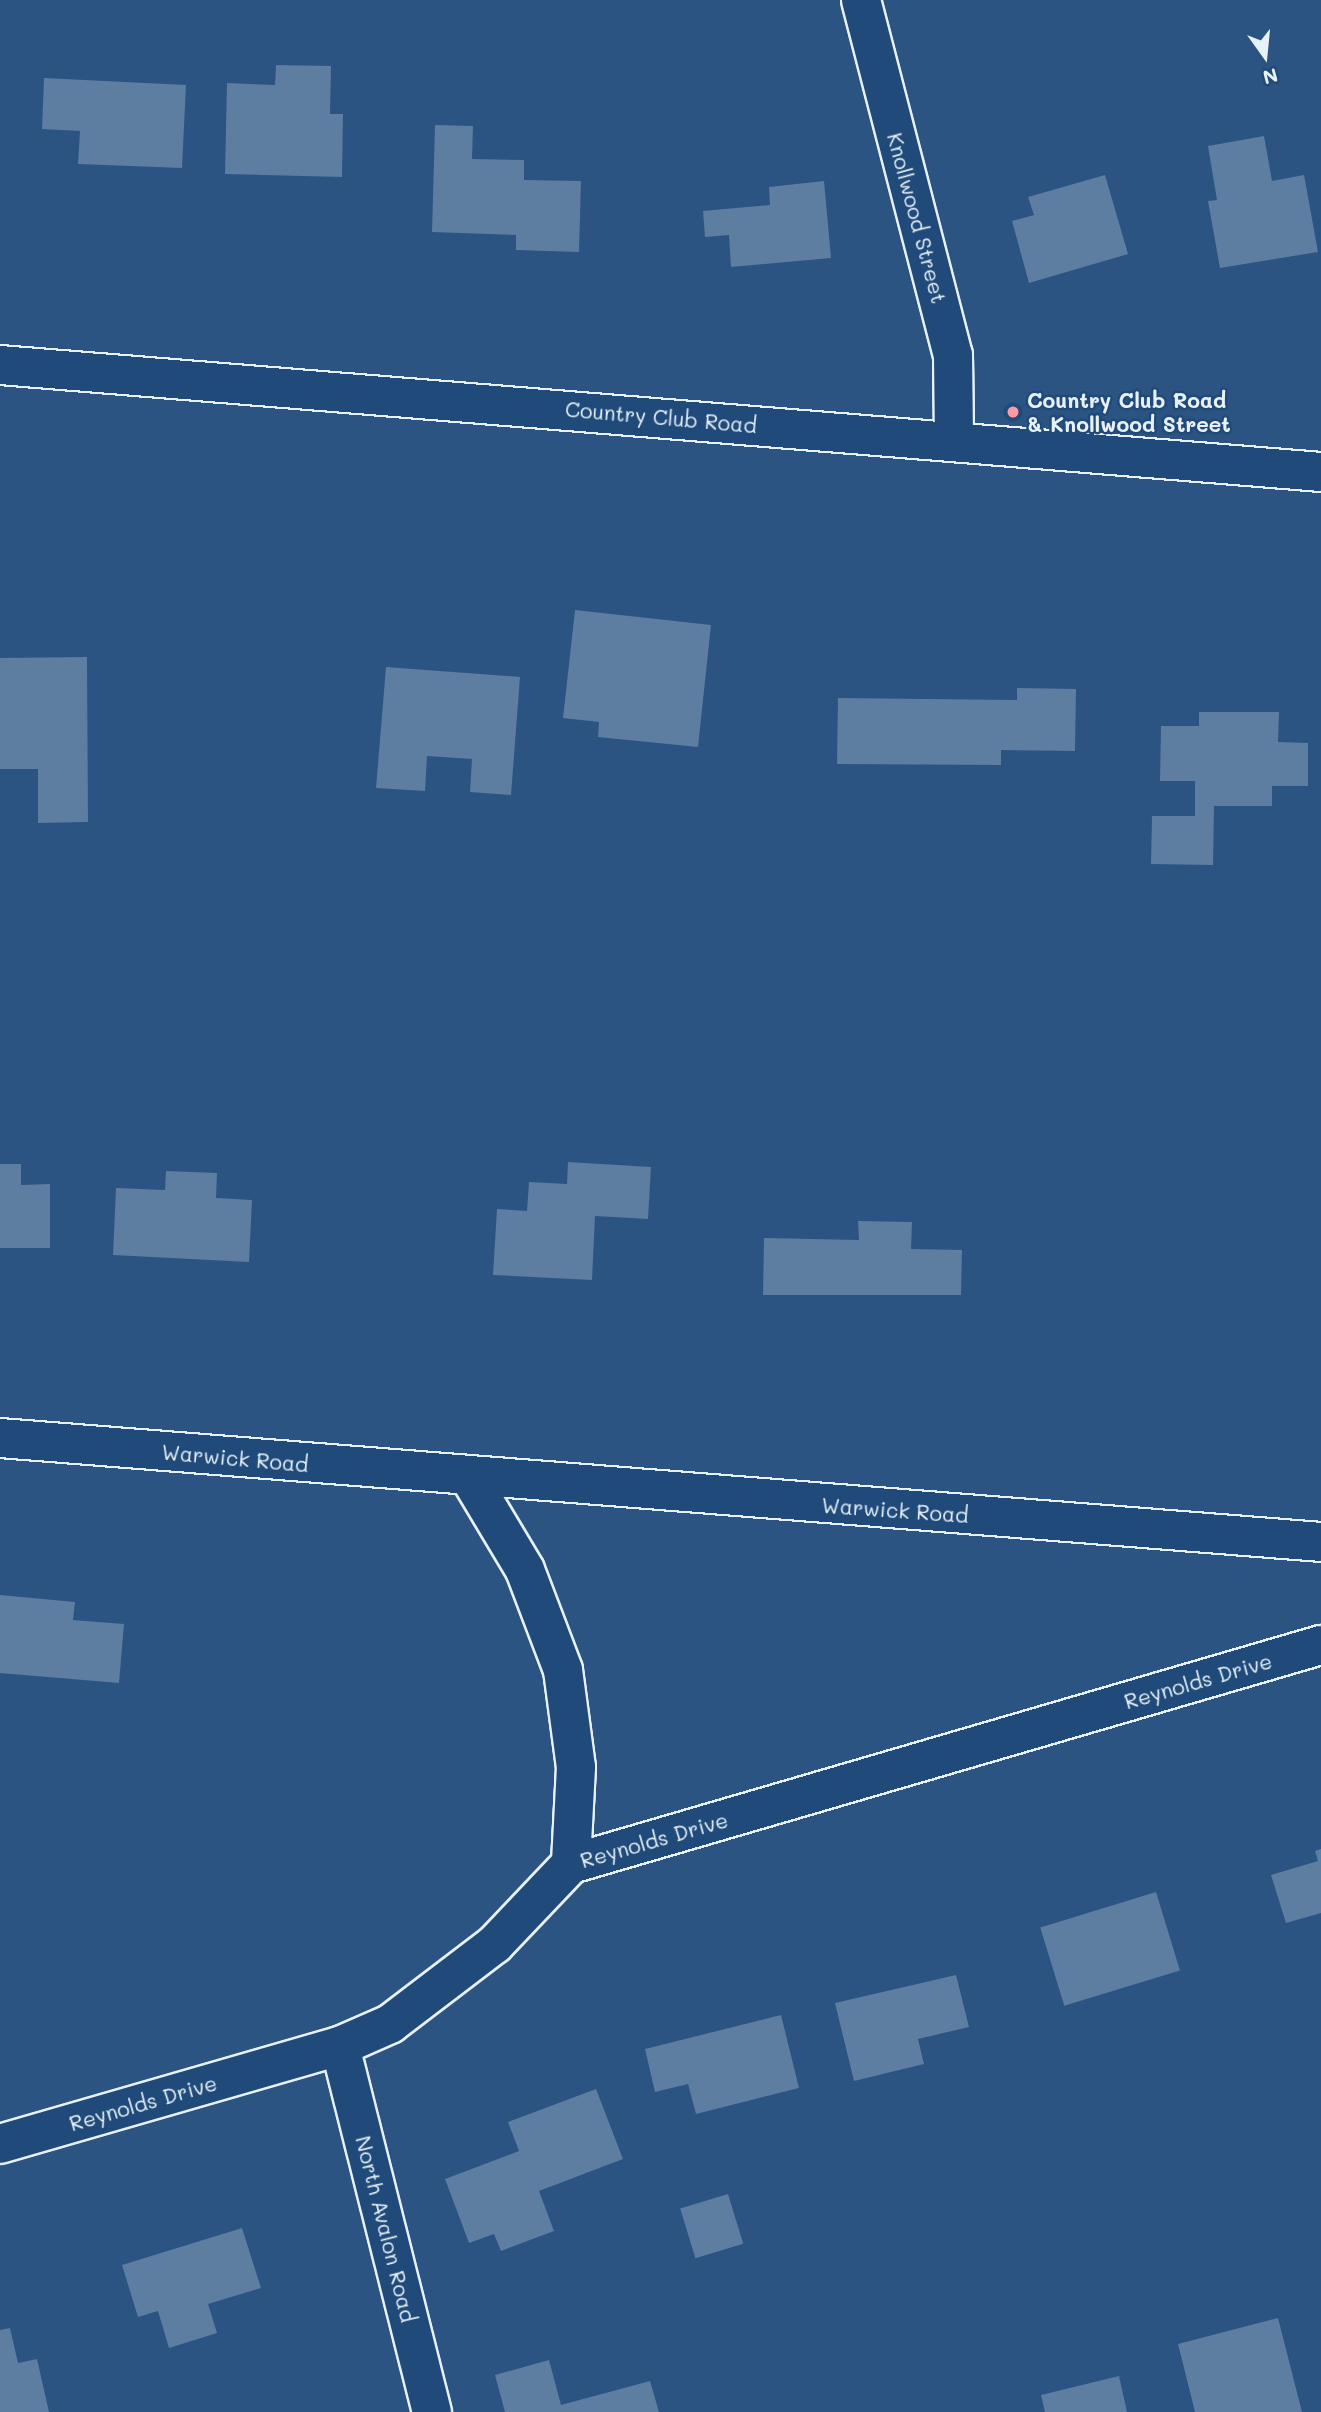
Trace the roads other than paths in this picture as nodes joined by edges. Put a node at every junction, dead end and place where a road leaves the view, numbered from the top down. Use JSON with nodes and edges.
{"nodes":[{"id":1,"x":861,"y":0,"type":"edge"},
{"id":2,"x":0,"y":365,"type":"edge"},
{"id":3,"x":954,"y":439,"type":"junction"},
{"id":4,"x":1321,"y":472,"type":"edge"},
{"id":5,"x":0,"y":1438,"type":"edge"},
{"id":6,"x":470,"y":1478,"type":"junction"},
{"id":7,"x":1321,"y":1542,"type":"edge"},
{"id":8,"x":1321,"y":1645,"type":"edge"},
{"id":9,"x":571,"y":1864,"type":"junction"},
{"id":10,"x":340,"y":2046,"type":"junction"},
{"id":11,"x":0,"y":2144,"type":"edge"},
{"id":12,"x":432,"y":2412,"type":"edge"}],
"edges":[{"from":1,"to":3,"type":"street","name":"Knollwood Street"},
{"from":2,"to":3,"type":"street","name":"Country Club Road"},
{"from":3,"to":4,"type":"street","name":"Country Club Road"},
{"from":5,"to":6,"type":"street","name":"Warwick Road"},
{"from":6,"to":7,"type":"street","name":"Warwick Road"},
{"from":6,"to":9,"type":"street"},
{"from":8,"to":9,"type":"street","name":"Reynolds Drive"},
{"from":9,"to":10,"type":"street","name":"Reynolds Drive"},
{"from":10,"to":11,"type":"street","name":"Reynolds Drive"},
{"from":10,"to":12,"type":"street","name":"North Avalon Road"}]}
